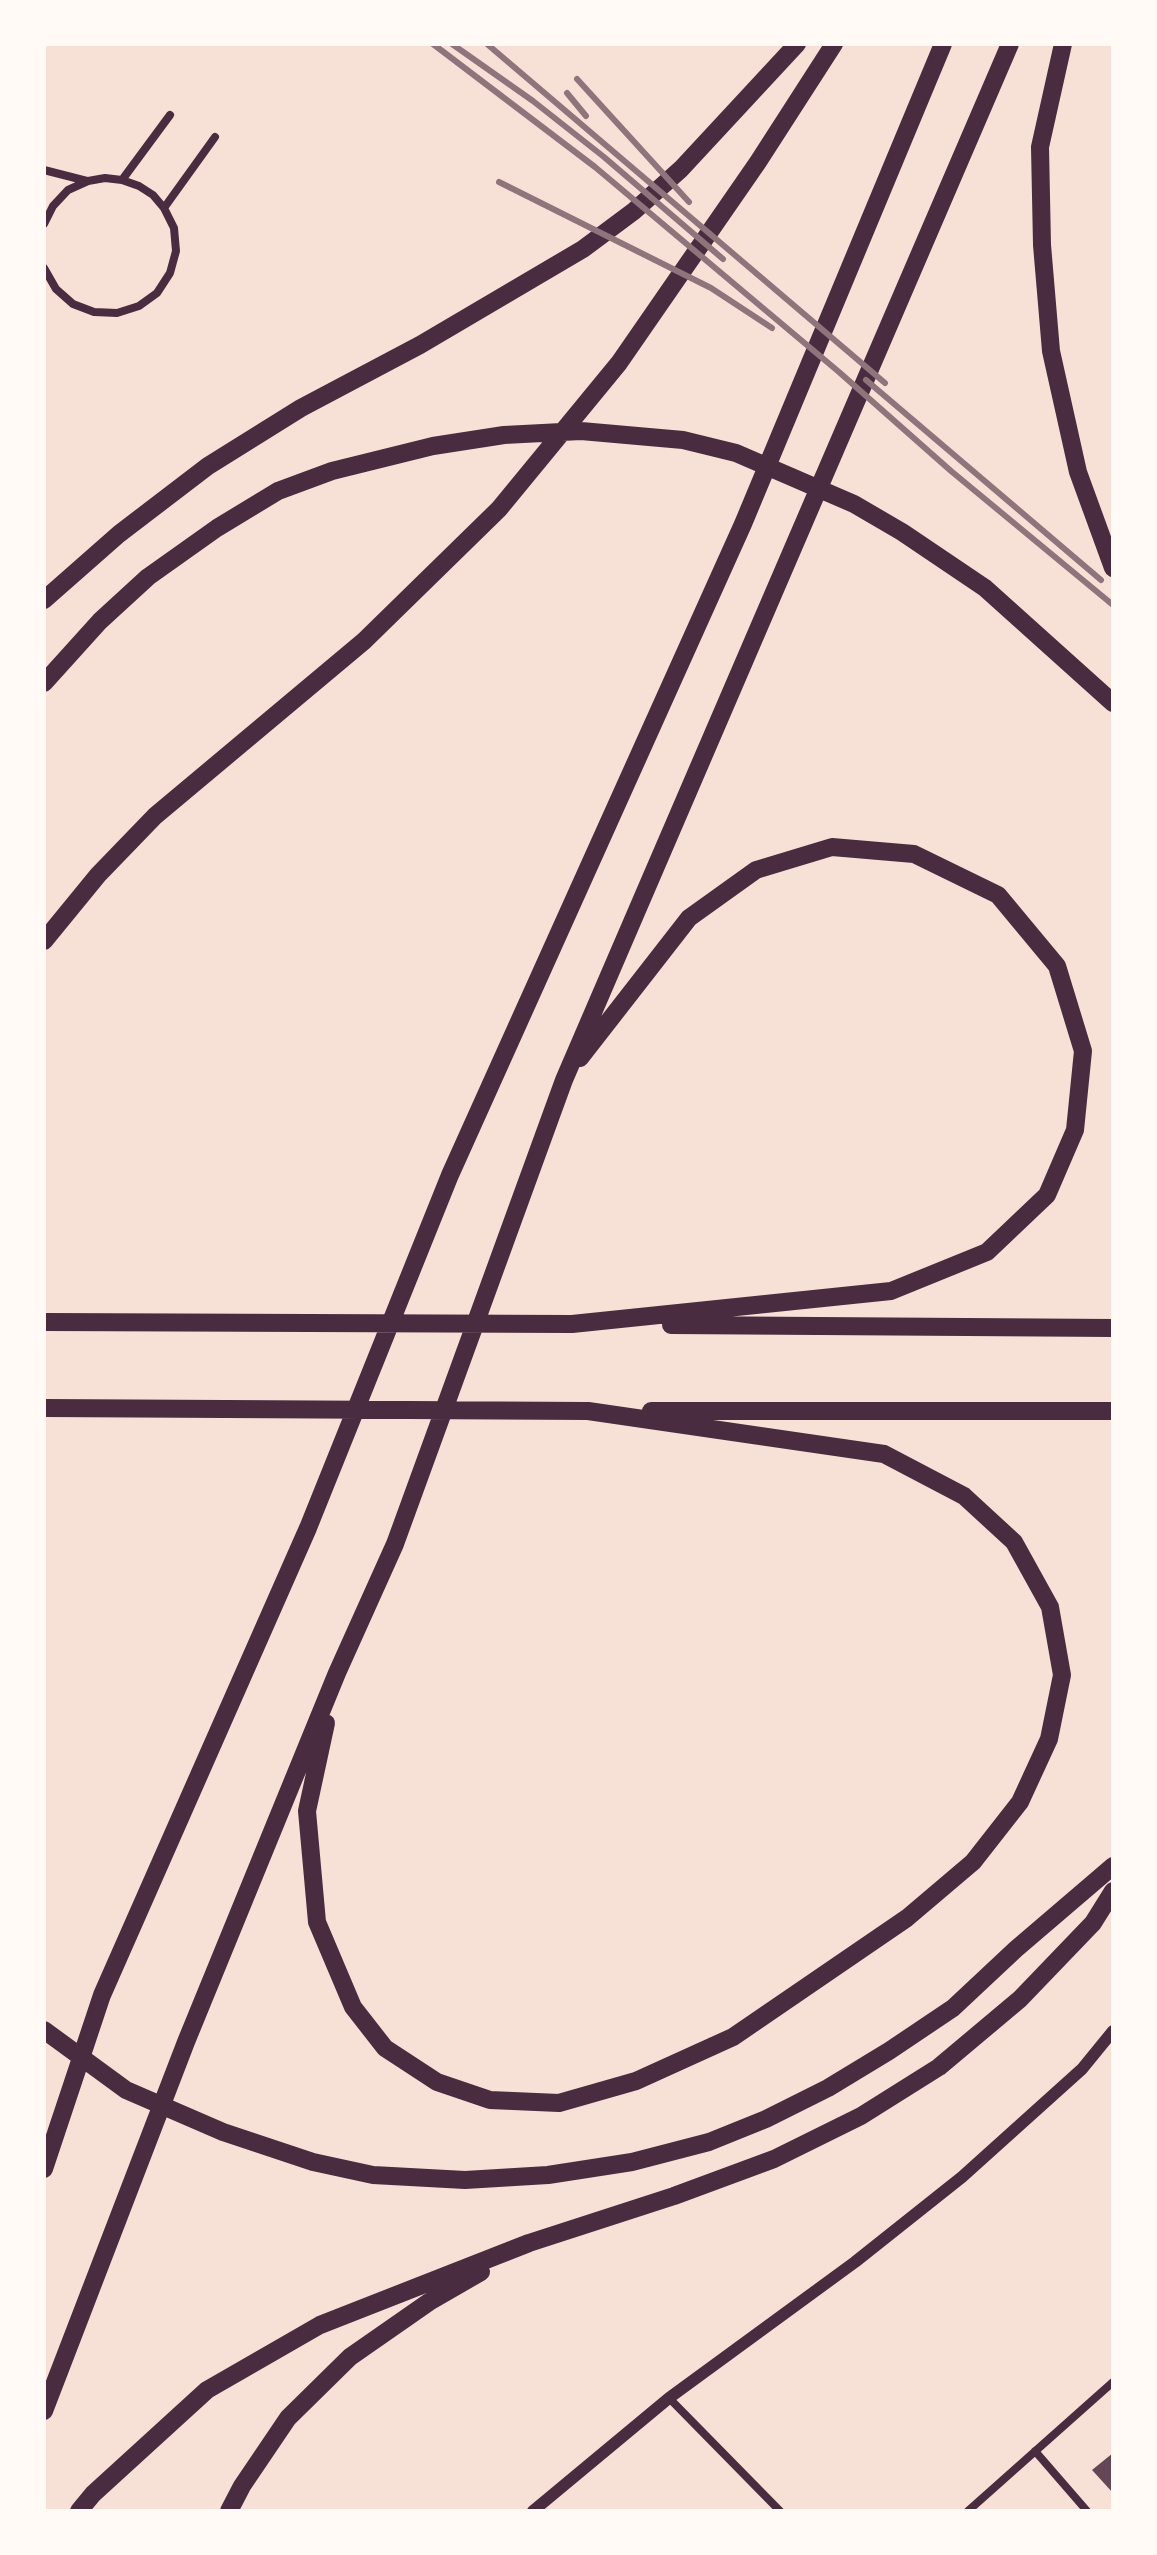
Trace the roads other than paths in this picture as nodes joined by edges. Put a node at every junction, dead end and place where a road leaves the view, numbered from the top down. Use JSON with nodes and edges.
{"nodes":[{"id":1,"x":797,"y":44,"type":"edge"},
{"id":2,"x":834,"y":44,"type":"edge"},
{"id":3,"x":943,"y":44,"type":"edge"},
{"id":4,"x":1010,"y":44,"type":"edge"},
{"id":5,"x":1063,"y":44,"type":"edge"},
{"id":6,"x":170,"y":115,"type":"dead end"},
{"id":7,"x":215,"y":137,"type":"dead end"},
{"id":8,"x":44,"y":170,"type":"edge"},
{"id":9,"x":122,"y":180,"type":"junction"},
{"id":10,"x":88,"y":181,"type":"junction"},
{"id":11,"x":164,"y":208,"type":"junction"},
{"id":12,"x":44,"y":224,"type":"edge"},
{"id":13,"x":44,"y":268,"type":"edge"},
{"id":14,"x":1113,"y":568,"type":"edge"},
{"id":15,"x":44,"y":600,"type":"edge"},
{"id":16,"x":44,"y":683,"type":"edge"},
{"id":17,"x":1113,"y":703,"type":"edge"},
{"id":18,"x":44,"y":941,"type":"edge"},
{"id":19,"x":564,"y":1080,"type":"junction"},
{"id":20,"x":44,"y":1322,"type":"edge"},
{"id":21,"x":572,"y":1324,"type":"junction"},
{"id":22,"x":1113,"y":1328,"type":"edge"},
{"id":23,"x":44,"y":1408,"type":"edge"},
{"id":24,"x":588,"y":1411,"type":"junction"},
{"id":25,"x":1113,"y":1411,"type":"edge"},
{"id":26,"x":337,"y":1673,"type":"junction"},
{"id":27,"x":1113,"y":1866,"type":"edge"},
{"id":28,"x":1113,"y":1891,"type":"edge"},
{"id":29,"x":44,"y":2030,"type":"edge"},
{"id":30,"x":1113,"y":2031,"type":"edge"},
{"id":31,"x":44,"y":2169,"type":"edge"},
{"id":32,"x":529,"y":2243,"type":"junction"},
{"id":33,"x":1113,"y":2382,"type":"edge"},
{"id":34,"x":669,"y":2398,"type":"junction"},
{"id":35,"x":44,"y":2411,"type":"edge"},
{"id":36,"x":1035,"y":2451,"type":"junction"},
{"id":37,"x":534,"y":2510,"type":"edge"},
{"id":38,"x":79,"y":2511,"type":"edge"},
{"id":39,"x":229,"y":2511,"type":"edge"},
{"id":40,"x":780,"y":2511,"type":"edge"},
{"id":41,"x":968,"y":2511,"type":"edge"},
{"id":42,"x":1087,"y":2511,"type":"edge"}],
"edges":[{"from":1,"to":15,"type":"highway"},
{"from":2,"to":18,"type":"highway"},
{"from":3,"to":31,"type":"highway"},
{"from":4,"to":19,"type":"highway"},
{"from":5,"to":14,"type":"highway"},
{"from":6,"to":9,"type":"street"},
{"from":7,"to":11,"type":"street"},
{"from":8,"to":10,"type":"street"},
{"from":9,"to":10,"type":"street"},
{"from":9,"to":11,"type":"street"},
{"from":10,"to":12,"type":"street"},
{"from":11,"to":13,"type":"street"},
{"from":16,"to":17,"type":"highway"},
{"from":19,"to":21,"type":"highway"},
{"from":19,"to":26,"type":"highway"},
{"from":20,"to":21,"type":"highway"},
{"from":21,"to":22,"type":"highway"},
{"from":23,"to":24,"type":"highway"},
{"from":24,"to":25,"type":"highway"},
{"from":24,"to":26,"type":"highway"},
{"from":26,"to":35,"type":"highway"},
{"from":27,"to":29,"type":"highway"},
{"from":28,"to":32,"type":"highway"},
{"from":30,"to":34,"type":"street"},
{"from":32,"to":38,"type":"highway"},
{"from":32,"to":39,"type":"highway"},
{"from":33,"to":36,"type":"street"},
{"from":34,"to":37,"type":"street"},
{"from":34,"to":40,"type":"street"},
{"from":36,"to":41,"type":"street"},
{"from":36,"to":42,"type":"street"}]}
